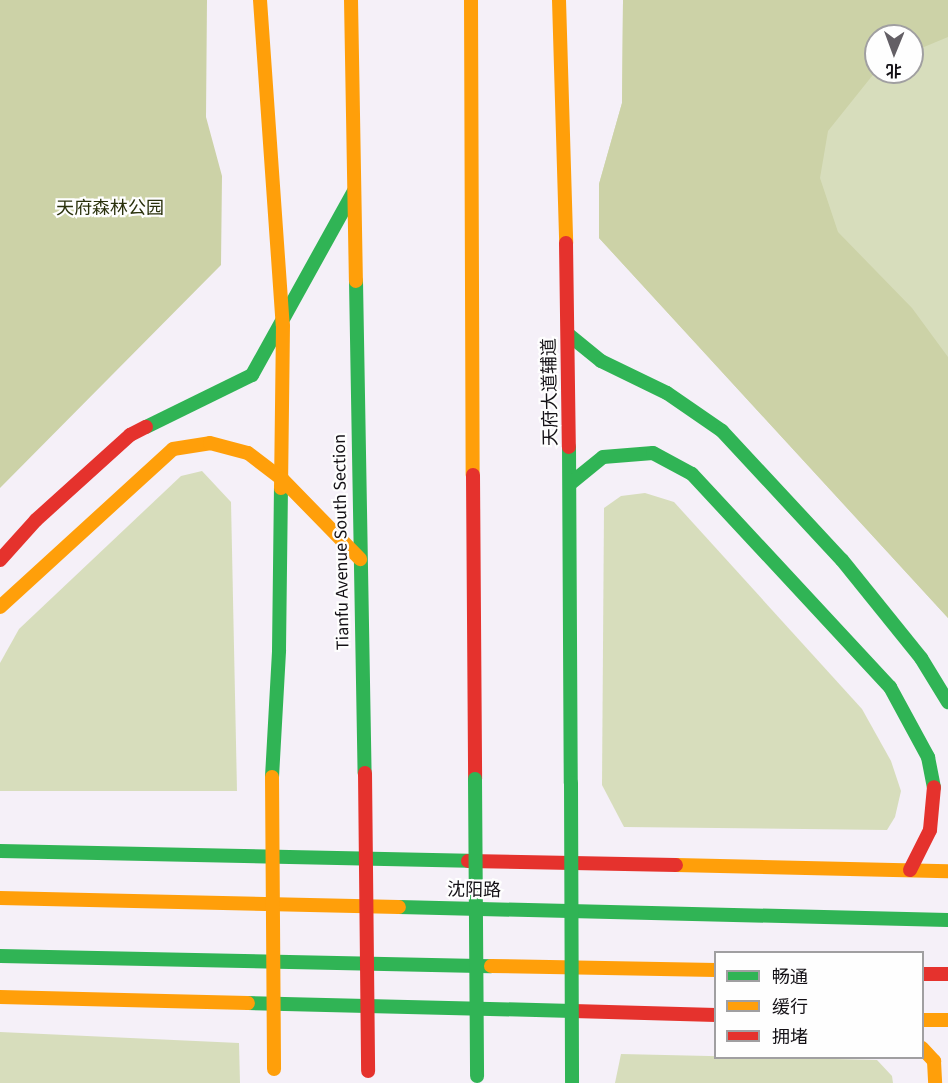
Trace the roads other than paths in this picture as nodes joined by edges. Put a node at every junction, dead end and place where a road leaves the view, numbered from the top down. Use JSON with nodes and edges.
{"nodes":[{"id":1,"x":260,"y":0,"type":"edge"},
{"id":2,"x":351,"y":0,"type":"edge"},
{"id":3,"x":471,"y":0,"type":"edge"},
{"id":4,"x":559,"y":0,"type":"edge"},
{"id":5,"x":354,"y":191,"type":"junction"},
{"id":6,"x":283,"y":325,"type":"junction"},
{"id":7,"x":569,"y":334,"type":"junction"},
{"id":8,"x":282,"y":479,"type":"junction"},
{"id":9,"x":571,"y":483,"type":"junction"},
{"id":10,"x":360,"y":559,"type":"junction"},
{"id":11,"x":0,"y":560,"type":"edge"},
{"id":12,"x":0,"y":607,"type":"edge"},
{"id":13,"x":948,"y":702,"type":"edge"},
{"id":14,"x":0,"y":851,"type":"edge"},
{"id":15,"x":910,"y":870,"type":"junction"},
{"id":16,"x":948,"y":871,"type":"edge"},
{"id":17,"x":0,"y":898,"type":"edge"},
{"id":18,"x":948,"y":920,"type":"edge"},
{"id":19,"x":0,"y":956,"type":"edge"},
{"id":20,"x":714,"y":970,"type":"edge"},
{"id":21,"x":924,"y":974,"type":"edge"},
{"id":22,"x":948,"y":974,"type":"edge"},
{"id":23,"x":0,"y":997,"type":"edge"},
{"id":24,"x":714,"y":1015,"type":"edge"},
{"id":25,"x":924,"y":1020,"type":"edge"},
{"id":26,"x":948,"y":1020,"type":"edge"},
{"id":27,"x":924,"y":1050,"type":"edge"},
{"id":28,"x":274,"y":1076,"type":"edge"},
{"id":29,"x":368,"y":1077,"type":"edge"},
{"id":30,"x":477,"y":1080,"type":"edge"},
{"id":31,"x":572,"y":1083,"type":"edge"},
{"id":32,"x":935,"y":1083,"type":"edge"}],
"edges":[{"from":1,"to":6,"type":"main road"},
{"from":2,"to":5,"type":"main road","name":"Tianfu Avenue South Section"},
{"from":3,"to":30,"type":"main road","bridge":true},
{"from":4,"to":7,"type":"main road","name":"天府大道辅道"},
{"from":5,"to":6,"type":"main road"},
{"from":5,"to":10,"type":"main road","name":"Tianfu Avenue South Section"},
{"from":6,"to":8,"type":"main road"},
{"from":6,"to":11,"type":"main road"},
{"from":7,"to":9,"type":"main road","name":"天府大道辅道"},
{"from":7,"to":13,"type":"main road"},
{"from":8,"to":10,"type":"main road"},
{"from":8,"to":12,"type":"main road"},
{"from":8,"to":28,"type":"main road","bridge":true},
{"from":9,"to":15,"type":"main road"},
{"from":9,"to":31,"type":"main road","name":"天府大道辅道","bridge":true},
{"from":10,"to":29,"type":"main road","name":"Tianfu Avenue South Section","bridge":true},
{"from":14,"to":15,"type":"main road"},
{"from":15,"to":16,"type":"main road"},
{"from":17,"to":18,"type":"main road","name":"沈阳路"},
{"from":19,"to":20,"type":"main road"},
{"from":21,"to":22,"type":"main road"},
{"from":23,"to":24,"type":"main road"},
{"from":25,"to":26,"type":"main road"},
{"from":27,"to":32,"type":"main road"}]}
